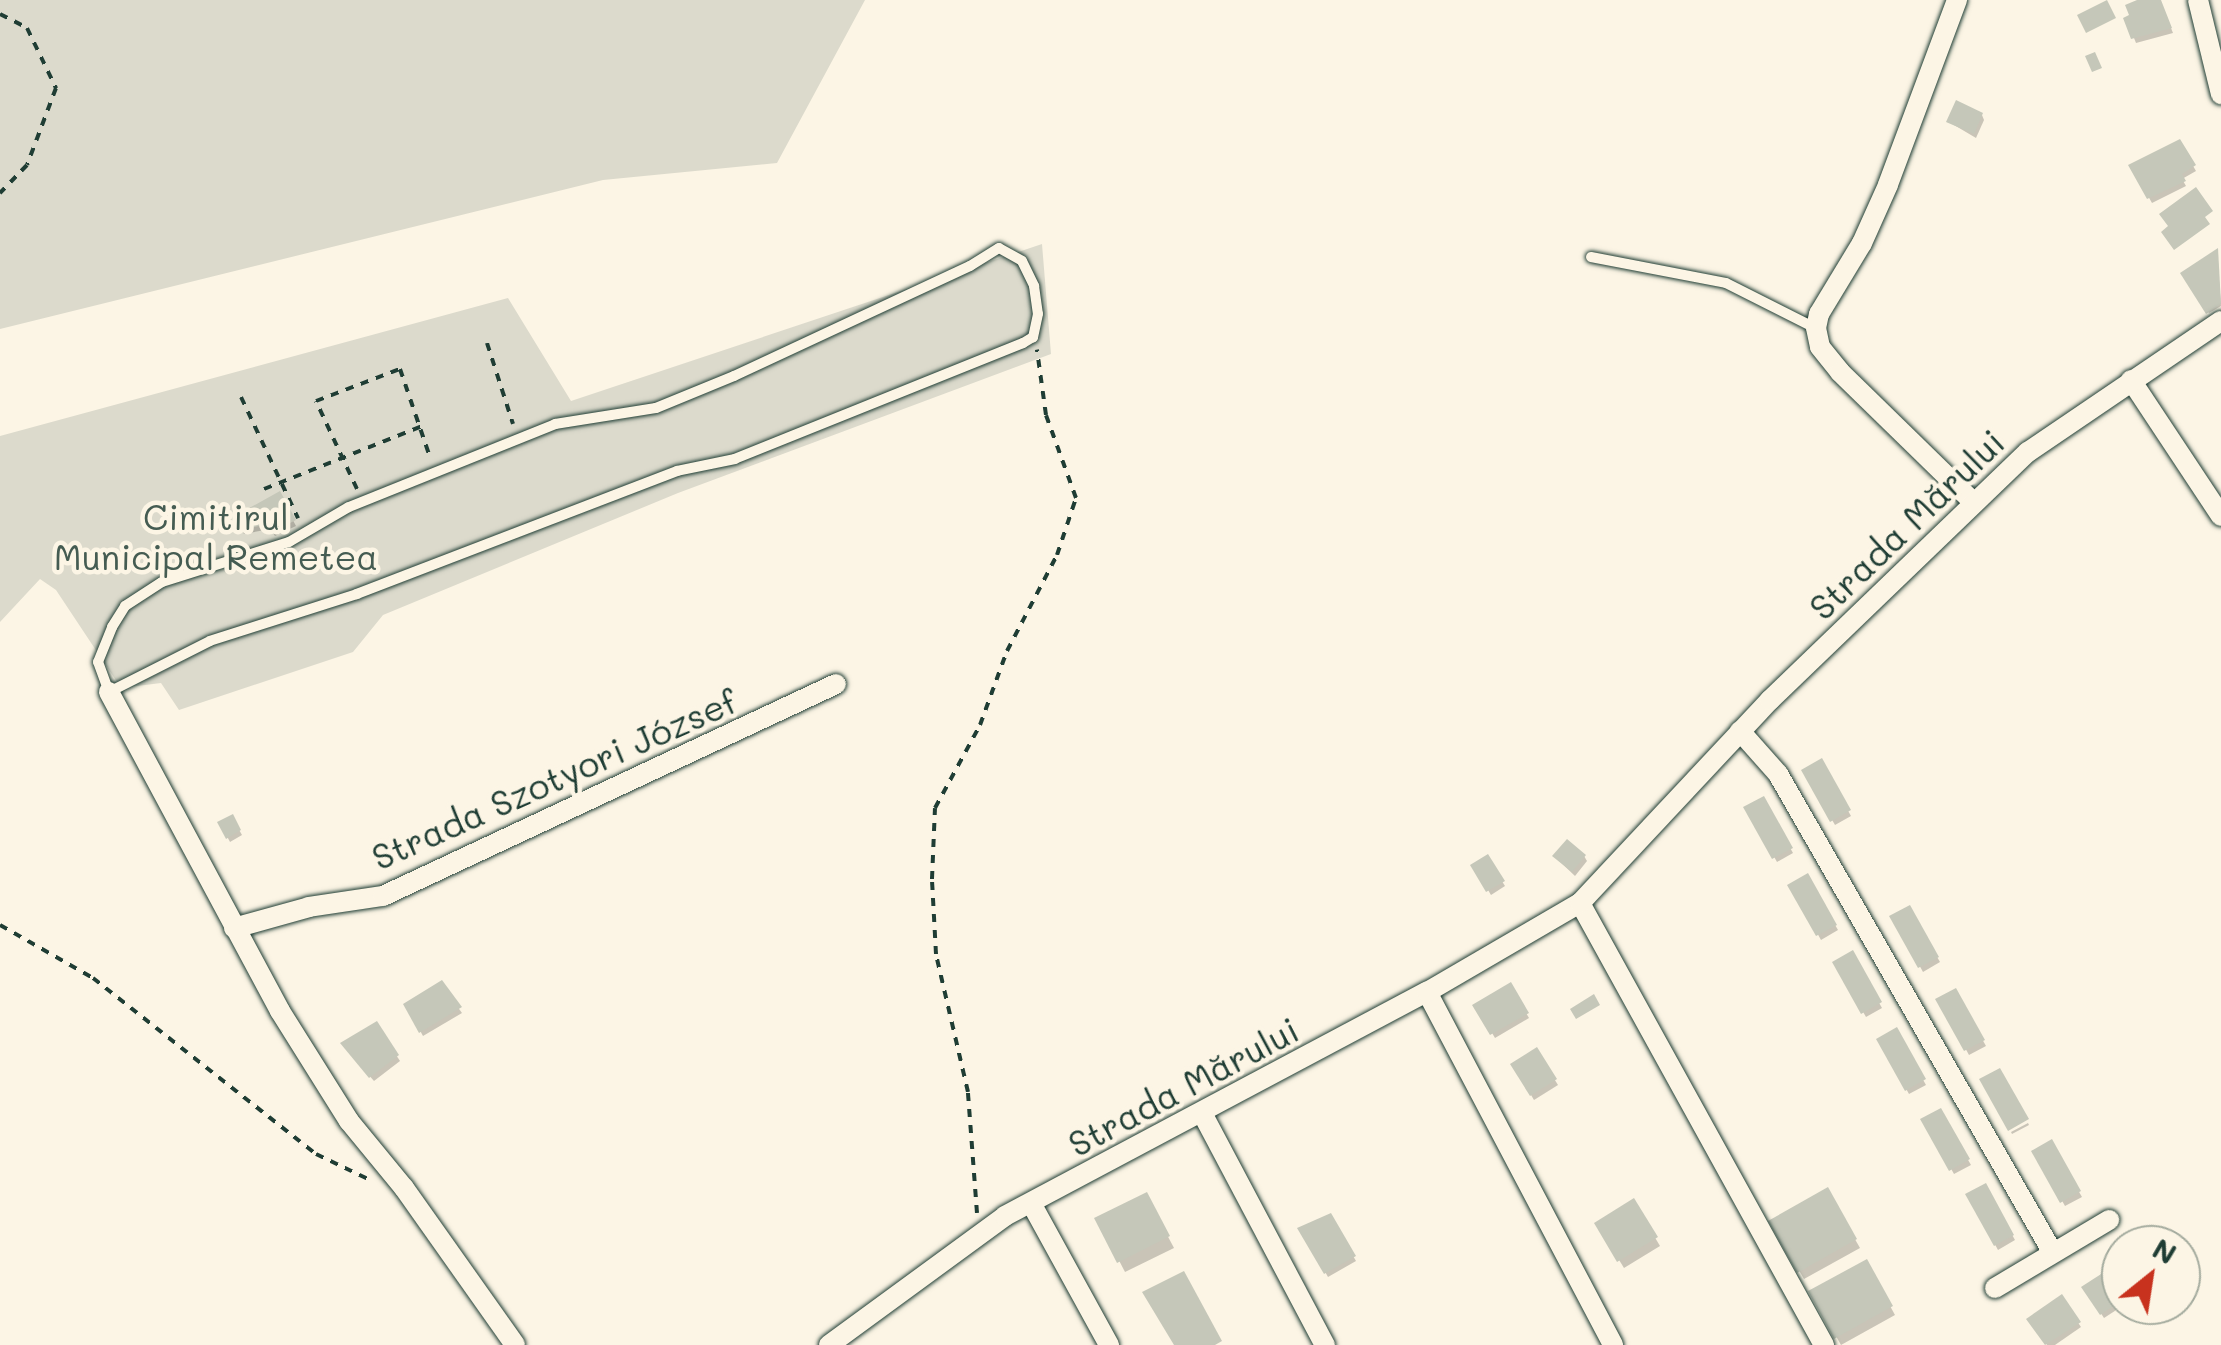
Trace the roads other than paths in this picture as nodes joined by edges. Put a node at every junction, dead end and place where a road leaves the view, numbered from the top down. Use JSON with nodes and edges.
{"nodes":[{"id":1,"x":1957,"y":0,"type":"edge"},
{"id":2,"x":2198,"y":0,"type":"edge"},
{"id":3,"x":2214,"y":37,"type":"edge"},
{"id":4,"x":2221,"y":94,"type":"edge"},
{"id":5,"x":1591,"y":257,"type":"dead end"},
{"id":6,"x":2221,"y":320,"type":"edge"},
{"id":7,"x":1816,"y":328,"type":"junction"},
{"id":8,"x":2131,"y":380,"type":"junction"},
{"id":9,"x":1974,"y":502,"type":"junction"},
{"id":10,"x":2221,"y":516,"type":"edge"},
{"id":11,"x":836,"y":684,"type":"dead end"},
{"id":12,"x":109,"y":692,"type":"junction"},
{"id":13,"x":1740,"y":731,"type":"junction"},
{"id":14,"x":1580,"y":903,"type":"junction"},
{"id":15,"x":234,"y":928,"type":"junction"},
{"id":16,"x":1428,"y":992,"type":"junction"},
{"id":17,"x":1202,"y":1113,"type":"junction"},
{"id":18,"x":1031,"y":1203,"type":"junction"},
{"id":19,"x":2109,"y":1220,"type":"dead end"},
{"id":20,"x":2053,"y":1253,"type":"junction"},
{"id":21,"x":1995,"y":1288,"type":"dead end"},
{"id":22,"x":514,"y":1345,"type":"edge"},
{"id":23,"x":829,"y":1345,"type":"edge"},
{"id":24,"x":1109,"y":1345,"type":"edge"},
{"id":25,"x":1325,"y":1345,"type":"edge"},
{"id":26,"x":1613,"y":1345,"type":"edge"},
{"id":27,"x":1824,"y":1345,"type":"edge"}],
"edges":[{"from":1,"to":7,"type":"street"},
{"from":2,"to":3,"type":"street"},
{"from":3,"to":4,"type":"street"},
{"from":5,"to":7,"type":"lane"},
{"from":6,"to":8,"type":"street","name":"Strada Mărului"},
{"from":7,"to":9,"type":"street"},
{"from":8,"to":9,"type":"street","name":"Strada Mărului"},
{"from":8,"to":10,"type":"street"},
{"from":9,"to":13,"type":"street","name":"Strada Mărului"},
{"from":11,"to":15,"type":"street","name":"Strada Szotyori József"},
{"from":12,"to":12,"type":"lane"},
{"from":12,"to":15,"type":"street"},
{"from":13,"to":14,"type":"street","name":"Strada Mărului"},
{"from":13,"to":20,"type":"street"},
{"from":14,"to":16,"type":"street","name":"Strada Mărului"},
{"from":14,"to":27,"type":"street"},
{"from":15,"to":22,"type":"street"},
{"from":16,"to":17,"type":"street","name":"Strada Mărului"},
{"from":16,"to":26,"type":"street"},
{"from":17,"to":18,"type":"street","name":"Strada Mărului"},
{"from":17,"to":25,"type":"street"},
{"from":18,"to":23,"type":"street","name":"Strada Mărului"},
{"from":18,"to":24,"type":"street"},
{"from":19,"to":20,"type":"street"},
{"from":20,"to":21,"type":"street"}]}
